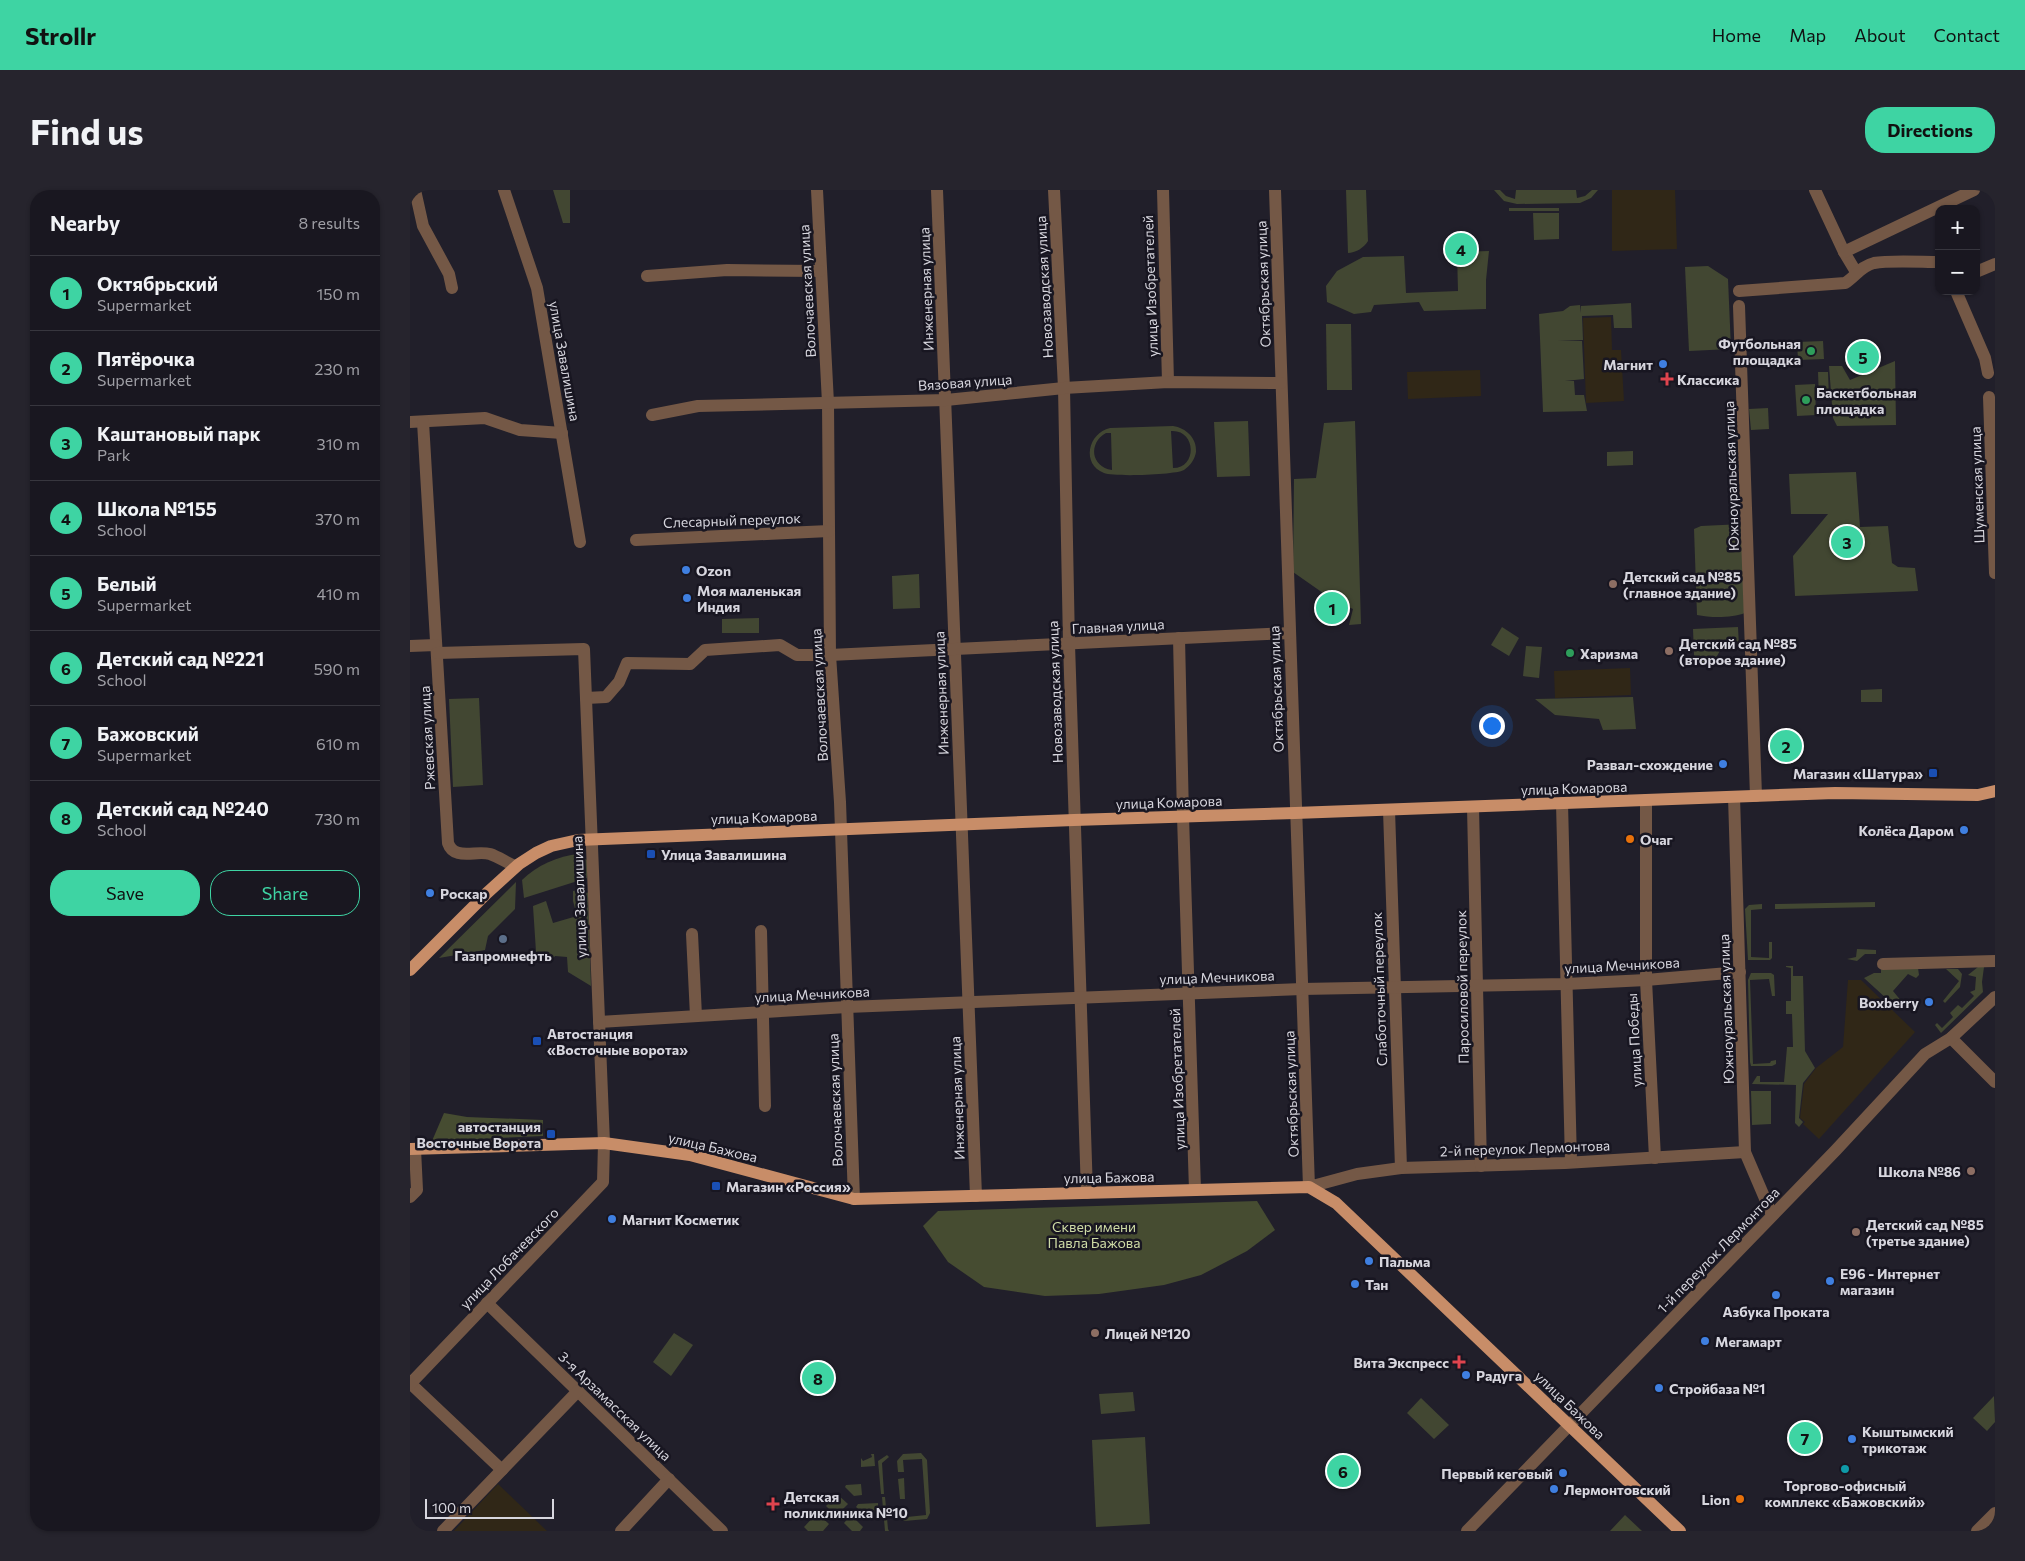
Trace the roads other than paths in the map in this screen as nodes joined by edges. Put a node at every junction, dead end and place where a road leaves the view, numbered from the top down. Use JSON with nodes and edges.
{"nodes":[{"id":1,"x":415,"y":190,"type":"edge"},
{"id":2,"x":504,"y":190,"type":"edge"},
{"id":3,"x":817,"y":190,"type":"edge"},
{"id":4,"x":937,"y":190,"type":"edge"},
{"id":5,"x":1054,"y":190,"type":"edge"},
{"id":6,"x":1163,"y":190,"type":"edge"},
{"id":7,"x":1275,"y":190,"type":"edge"},
{"id":8,"x":1816,"y":190,"type":"edge"},
{"id":9,"x":1974,"y":190,"type":"edge"},
{"id":10,"x":1844,"y":252,"type":"junction"},
{"id":11,"x":1935,"y":262,"type":"edge"},
{"id":12,"x":1995,"y":264,"type":"edge"},
{"id":13,"x":1980,"y":270,"type":"edge"},
{"id":14,"x":820,"y":271,"type":"junction"},
{"id":15,"x":1856,"y":272,"type":"junction"},
{"id":16,"x":647,"y":276,"type":"dead end"},
{"id":17,"x":452,"y":288,"type":"dead end"},
{"id":18,"x":1739,"y":290,"type":"dead end"},
{"id":19,"x":1958,"y":295,"type":"edge"},
{"id":20,"x":1739,"y":306,"type":"dead end"},
{"id":21,"x":1990,"y":357,"type":"edge"},
{"id":22,"x":1988,"y":373,"type":"dead end"},
{"id":23,"x":1168,"y":382,"type":"junction"},
{"id":24,"x":1281,"y":383,"type":"junction"},
{"id":25,"x":1064,"y":388,"type":"junction"},
{"id":26,"x":1989,"y":397,"type":"dead end"},
{"id":27,"x":946,"y":400,"type":"junction"},
{"id":28,"x":828,"y":403,"type":"junction"},
{"id":29,"x":652,"y":415,"type":"dead end"},
{"id":30,"x":416,"y":422,"type":"edge"},
{"id":31,"x":562,"y":433,"type":"junction"},
{"id":32,"x":830,"y":532,"type":"junction"},
{"id":33,"x":636,"y":540,"type":"dead end"},
{"id":34,"x":580,"y":542,"type":"dead end"},
{"id":35,"x":1995,"y":573,"type":"edge"},
{"id":36,"x":1290,"y":633,"type":"junction"},
{"id":37,"x":1179,"y":638,"type":"junction"},
{"id":38,"x":1069,"y":644,"type":"junction"},
{"id":39,"x":410,"y":646,"type":"edge"},
{"id":40,"x":436,"y":649,"type":"junction"},
{"id":41,"x":955,"y":649,"type":"junction"},
{"id":42,"x":830,"y":655,"type":"junction"},
{"id":43,"x":586,"y":698,"type":"junction"},
{"id":44,"x":1995,"y":791,"type":"edge"},
{"id":45,"x":1978,"y":795,"type":"junction"},
{"id":46,"x":1756,"y":796,"type":"junction"},
{"id":47,"x":1734,"y":797,"type":"junction"},
{"id":48,"x":1646,"y":800,"type":"junction"},
{"id":49,"x":1995,"y":802,"type":"edge"},
{"id":50,"x":1562,"y":803,"type":"junction"},
{"id":51,"x":1473,"y":807,"type":"junction"},
{"id":52,"x":1389,"y":810,"type":"junction"},
{"id":53,"x":1295,"y":813,"type":"junction"},
{"id":54,"x":1183,"y":816,"type":"junction"},
{"id":55,"x":1074,"y":820,"type":"junction"},
{"id":56,"x":960,"y":825,"type":"junction"},
{"id":57,"x":841,"y":829,"type":"junction"},
{"id":58,"x":592,"y":840,"type":"junction"},
{"id":59,"x":515,"y":866,"type":"junction"},
{"id":60,"x":761,"y":931,"type":"dead end"},
{"id":61,"x":692,"y":934,"type":"dead end"},
{"id":62,"x":1995,"y":961,"type":"edge"},
{"id":63,"x":1883,"y":964,"type":"dead end"},
{"id":64,"x":410,"y":970,"type":"edge"},
{"id":65,"x":1740,"y":972,"type":"junction"},
{"id":66,"x":1646,"y":980,"type":"junction"},
{"id":67,"x":1566,"y":984,"type":"junction"},
{"id":68,"x":1477,"y":986,"type":"junction"},
{"id":69,"x":1394,"y":987,"type":"junction"},
{"id":70,"x":1302,"y":989,"type":"junction"},
{"id":71,"x":1189,"y":993,"type":"junction"},
{"id":72,"x":1995,"y":997,"type":"edge"},
{"id":73,"x":1081,"y":998,"type":"junction"},
{"id":74,"x":968,"y":1002,"type":"junction"},
{"id":75,"x":847,"y":1007,"type":"junction"},
{"id":76,"x":764,"y":1012,"type":"junction"},
{"id":77,"x":696,"y":1016,"type":"junction"},
{"id":78,"x":600,"y":1022,"type":"junction"},
{"id":79,"x":1951,"y":1038,"type":"junction"},
{"id":80,"x":1995,"y":1082,"type":"edge"},
{"id":81,"x":765,"y":1106,"type":"dead end"},
{"id":82,"x":604,"y":1143,"type":"junction"},
{"id":83,"x":412,"y":1149,"type":"edge"},
{"id":84,"x":1745,"y":1152,"type":"junction"},
{"id":85,"x":1655,"y":1158,"type":"junction"},
{"id":86,"x":1571,"y":1162,"type":"junction"},
{"id":87,"x":1481,"y":1166,"type":"junction"},
{"id":88,"x":1401,"y":1168,"type":"junction"},
{"id":89,"x":1309,"y":1187,"type":"junction"},
{"id":90,"x":1195,"y":1190,"type":"junction"},
{"id":91,"x":1087,"y":1193,"type":"junction"},
{"id":92,"x":976,"y":1196,"type":"junction"},
{"id":93,"x":410,"y":1197,"type":"edge"},
{"id":94,"x":854,"y":1199,"type":"junction"},
{"id":95,"x":1772,"y":1215,"type":"junction"},
{"id":96,"x":488,"y":1303,"type":"junction"},
{"id":97,"x":410,"y":1383,"type":"edge"},
{"id":98,"x":578,"y":1391,"type":"junction"},
{"id":99,"x":1569,"y":1425,"type":"junction"},
{"id":100,"x":502,"y":1470,"type":"junction"},
{"id":101,"x":669,"y":1479,"type":"junction"},
{"id":102,"x":1995,"y":1512,"type":"edge"},
{"id":103,"x":443,"y":1531,"type":"edge"},
{"id":104,"x":621,"y":1531,"type":"edge"},
{"id":105,"x":722,"y":1531,"type":"edge"},
{"id":106,"x":1467,"y":1531,"type":"edge"},
{"id":107,"x":1680,"y":1531,"type":"edge"},
{"id":108,"x":1977,"y":1531,"type":"edge"}],
"edges":[{"from":1,"to":17,"type":"street"},
{"from":2,"to":31,"type":"street","name":"улица Завалишина"},
{"from":3,"to":14,"type":"street","name":"Волочаевская улица"},
{"from":4,"to":27,"type":"street","name":"Инженерная улица"},
{"from":5,"to":25,"type":"street","name":"Новозаводская улица"},
{"from":6,"to":23,"type":"street","name":"улица Изобретателей"},
{"from":7,"to":24,"type":"street","name":"Октябрьская улица"},
{"from":8,"to":10,"type":"street"},
{"from":9,"to":10,"type":"street"},
{"from":10,"to":15,"type":"street"},
{"from":11,"to":15,"type":"street"},
{"from":12,"to":13,"type":"street"},
{"from":14,"to":16,"type":"street"},
{"from":14,"to":28,"type":"street","name":"Волочаевская улица"},
{"from":15,"to":18,"type":"street"},
{"from":19,"to":21,"type":"street"},
{"from":20,"to":46,"type":"street","name":"Южноуральская улица"},
{"from":21,"to":22,"type":"street"},
{"from":23,"to":24,"type":"street","name":"Вязовая улица"},
{"from":23,"to":25,"type":"street","name":"Вязовая улица"},
{"from":24,"to":36,"type":"street","name":"Октябрьская улица"},
{"from":25,"to":27,"type":"street","name":"Вязовая улица"},
{"from":25,"to":38,"type":"street","name":"Новозаводская улица"},
{"from":26,"to":35,"type":"street","name":"Шуменская улица"},
{"from":27,"to":28,"type":"street","name":"Вязовая улица"},
{"from":27,"to":41,"type":"street","name":"Инженерная улица"},
{"from":28,"to":29,"type":"street","name":"Вязовая улица"},
{"from":28,"to":32,"type":"street","name":"Волочаевская улица"},
{"from":30,"to":31,"type":"street"},
{"from":30,"to":40,"type":"street","name":"Ржевская улица"},
{"from":31,"to":34,"type":"street","name":"улица Завалишина"},
{"from":32,"to":33,"type":"street","name":"Слесарный переулок"},
{"from":32,"to":42,"type":"street","name":"Волочаевская улица"},
{"from":36,"to":37,"type":"street","name":"Главная улица"},
{"from":36,"to":53,"type":"street","name":"Октябрьская улица"},
{"from":37,"to":38,"type":"street","name":"Главная улица"},
{"from":37,"to":54,"type":"street","name":"улица Изобретателей"},
{"from":38,"to":41,"type":"street","name":"Главная улица"},
{"from":38,"to":55,"type":"street","name":"Новозаводская улица"},
{"from":39,"to":40,"type":"street"},
{"from":40,"to":43,"type":"street","name":"улица Завалишина"},
{"from":40,"to":59,"type":"street","name":"Ржевская улица"},
{"from":41,"to":42,"type":"street","name":"Главная улица"},
{"from":41,"to":56,"type":"street","name":"Инженерная улица"},
{"from":42,"to":43,"type":"street","name":"Главная улица"},
{"from":42,"to":57,"type":"street","name":"Волочаевская улица"},
{"from":43,"to":58,"type":"street","name":"улица Завалишина"},
{"from":44,"to":45,"type":"main road","name":"улица Комарова"},
{"from":45,"to":46,"type":"main road","name":"улица Комарова"},
{"from":45,"to":49,"type":"main road","name":"улица Комарова"},
{"from":46,"to":47,"type":"main road","name":"улица Комарова"},
{"from":47,"to":48,"type":"main road","name":"улица Комарова"},
{"from":47,"to":65,"type":"street","name":"Южноуральская улица"},
{"from":48,"to":50,"type":"main road","name":"улица Комарова"},
{"from":48,"to":66,"type":"street","name":"улица Победы"},
{"from":50,"to":51,"type":"main road","name":"улица Комарова"},
{"from":50,"to":67,"type":"street"},
{"from":51,"to":52,"type":"main road","name":"улица Комарова"},
{"from":51,"to":68,"type":"street","name":"Паросиловой переулок"},
{"from":52,"to":53,"type":"main road","name":"улица Комарова"},
{"from":52,"to":69,"type":"street","name":"Слаботочный переулок"},
{"from":53,"to":54,"type":"main road","name":"улица Комарова"},
{"from":53,"to":70,"type":"street","name":"Октябрьская улица"},
{"from":54,"to":55,"type":"main road","name":"улица Комарова"},
{"from":54,"to":71,"type":"street","name":"улица Изобретателей"},
{"from":55,"to":56,"type":"main road","name":"улица Комарова"},
{"from":55,"to":73,"type":"street","name":"Новозаводская улица"},
{"from":56,"to":57,"type":"main road","name":"улица Комарова"},
{"from":56,"to":74,"type":"street","name":"Инженерная улица"},
{"from":57,"to":58,"type":"main road","name":"улица Комарова"},
{"from":57,"to":75,"type":"street","name":"Волочаевская улица"},
{"from":58,"to":59,"type":"main road","name":"улица Комарова"},
{"from":58,"to":78,"type":"street","name":"улица Завалишина"},
{"from":59,"to":64,"type":"main road","name":"улица Комарова"},
{"from":60,"to":76,"type":"street"},
{"from":61,"to":77,"type":"street"},
{"from":62,"to":63,"type":"street"},
{"from":65,"to":66,"type":"street","name":"улица Мечникова"},
{"from":65,"to":84,"type":"street","name":"Южноуральская улица"},
{"from":66,"to":67,"type":"street","name":"улица Мечникова"},
{"from":66,"to":85,"type":"street","name":"улица Победы"},
{"from":67,"to":68,"type":"street","name":"улица Мечникова"},
{"from":67,"to":86,"type":"street"},
{"from":68,"to":69,"type":"street","name":"улица Мечникова"},
{"from":68,"to":87,"type":"street","name":"Паросиловой переулок"},
{"from":69,"to":70,"type":"street","name":"улица Мечникова"},
{"from":69,"to":88,"type":"street","name":"Слаботочный переулок"},
{"from":70,"to":71,"type":"street","name":"улица Мечникова"},
{"from":70,"to":89,"type":"street","name":"Октябрьская улица"},
{"from":71,"to":73,"type":"street","name":"улица Мечникова"},
{"from":71,"to":90,"type":"street","name":"улица Изобретателей"},
{"from":72,"to":79,"type":"street","name":"1-й переулок Лермонтова"},
{"from":73,"to":74,"type":"street","name":"улица Мечникова"},
{"from":73,"to":91,"type":"street","name":"Новозаводская улица"},
{"from":74,"to":75,"type":"street","name":"улица Мечникова"},
{"from":74,"to":92,"type":"street","name":"Инженерная улица"},
{"from":75,"to":76,"type":"street","name":"улица Мечникова"},
{"from":75,"to":94,"type":"street","name":"Волочаевская улица"},
{"from":76,"to":77,"type":"street","name":"улица Мечникова"},
{"from":76,"to":81,"type":"street"},
{"from":77,"to":78,"type":"street","name":"улица Мечникова"},
{"from":78,"to":82,"type":"street","name":"улица Завалишина"},
{"from":79,"to":80,"type":"street"},
{"from":79,"to":95,"type":"street","name":"1-й переулок Лермонтова"},
{"from":82,"to":83,"type":"main road","name":"улица Бажова"},
{"from":82,"to":94,"type":"main road","name":"улица Бажова"},
{"from":82,"to":96,"type":"street","name":"улица Лобачевского"},
{"from":83,"to":93,"type":"street"},
{"from":84,"to":85,"type":"street","name":"2-й переулок Лермонтова"},
{"from":84,"to":95,"type":"street","name":"Южноуральская улица"},
{"from":85,"to":86,"type":"street","name":"2-й переулок Лермонтова"},
{"from":86,"to":87,"type":"street","name":"2-й переулок Лермонтова"},
{"from":87,"to":88,"type":"street","name":"2-й переулок Лермонтова"},
{"from":88,"to":89,"type":"street","name":"2-й переулок Лермонтова"},
{"from":89,"to":90,"type":"main road","name":"улица Бажова"},
{"from":89,"to":99,"type":"main road","name":"улица Бажова"},
{"from":90,"to":91,"type":"main road","name":"улица Бажова"},
{"from":91,"to":92,"type":"main road","name":"улица Бажова"},
{"from":92,"to":94,"type":"main road","name":"улица Бажова"},
{"from":95,"to":99,"type":"street","name":"1-й переулок Лермонтова"},
{"from":96,"to":97,"type":"street","name":"улица Лобачевского"},
{"from":96,"to":98,"type":"street","name":"3-я Арзамасская улица"},
{"from":97,"to":100,"type":"street"},
{"from":98,"to":100,"type":"street"},
{"from":98,"to":101,"type":"street","name":"3-я Арзамасская улица"},
{"from":99,"to":106,"type":"street","name":"1-й переулок Лермонтова"},
{"from":99,"to":107,"type":"main road","name":"улица Бажова"},
{"from":100,"to":103,"type":"street"},
{"from":101,"to":104,"type":"street"},
{"from":101,"to":105,"type":"street","name":"3-я Арзамасская улица"},
{"from":102,"to":108,"type":"street"}]}
